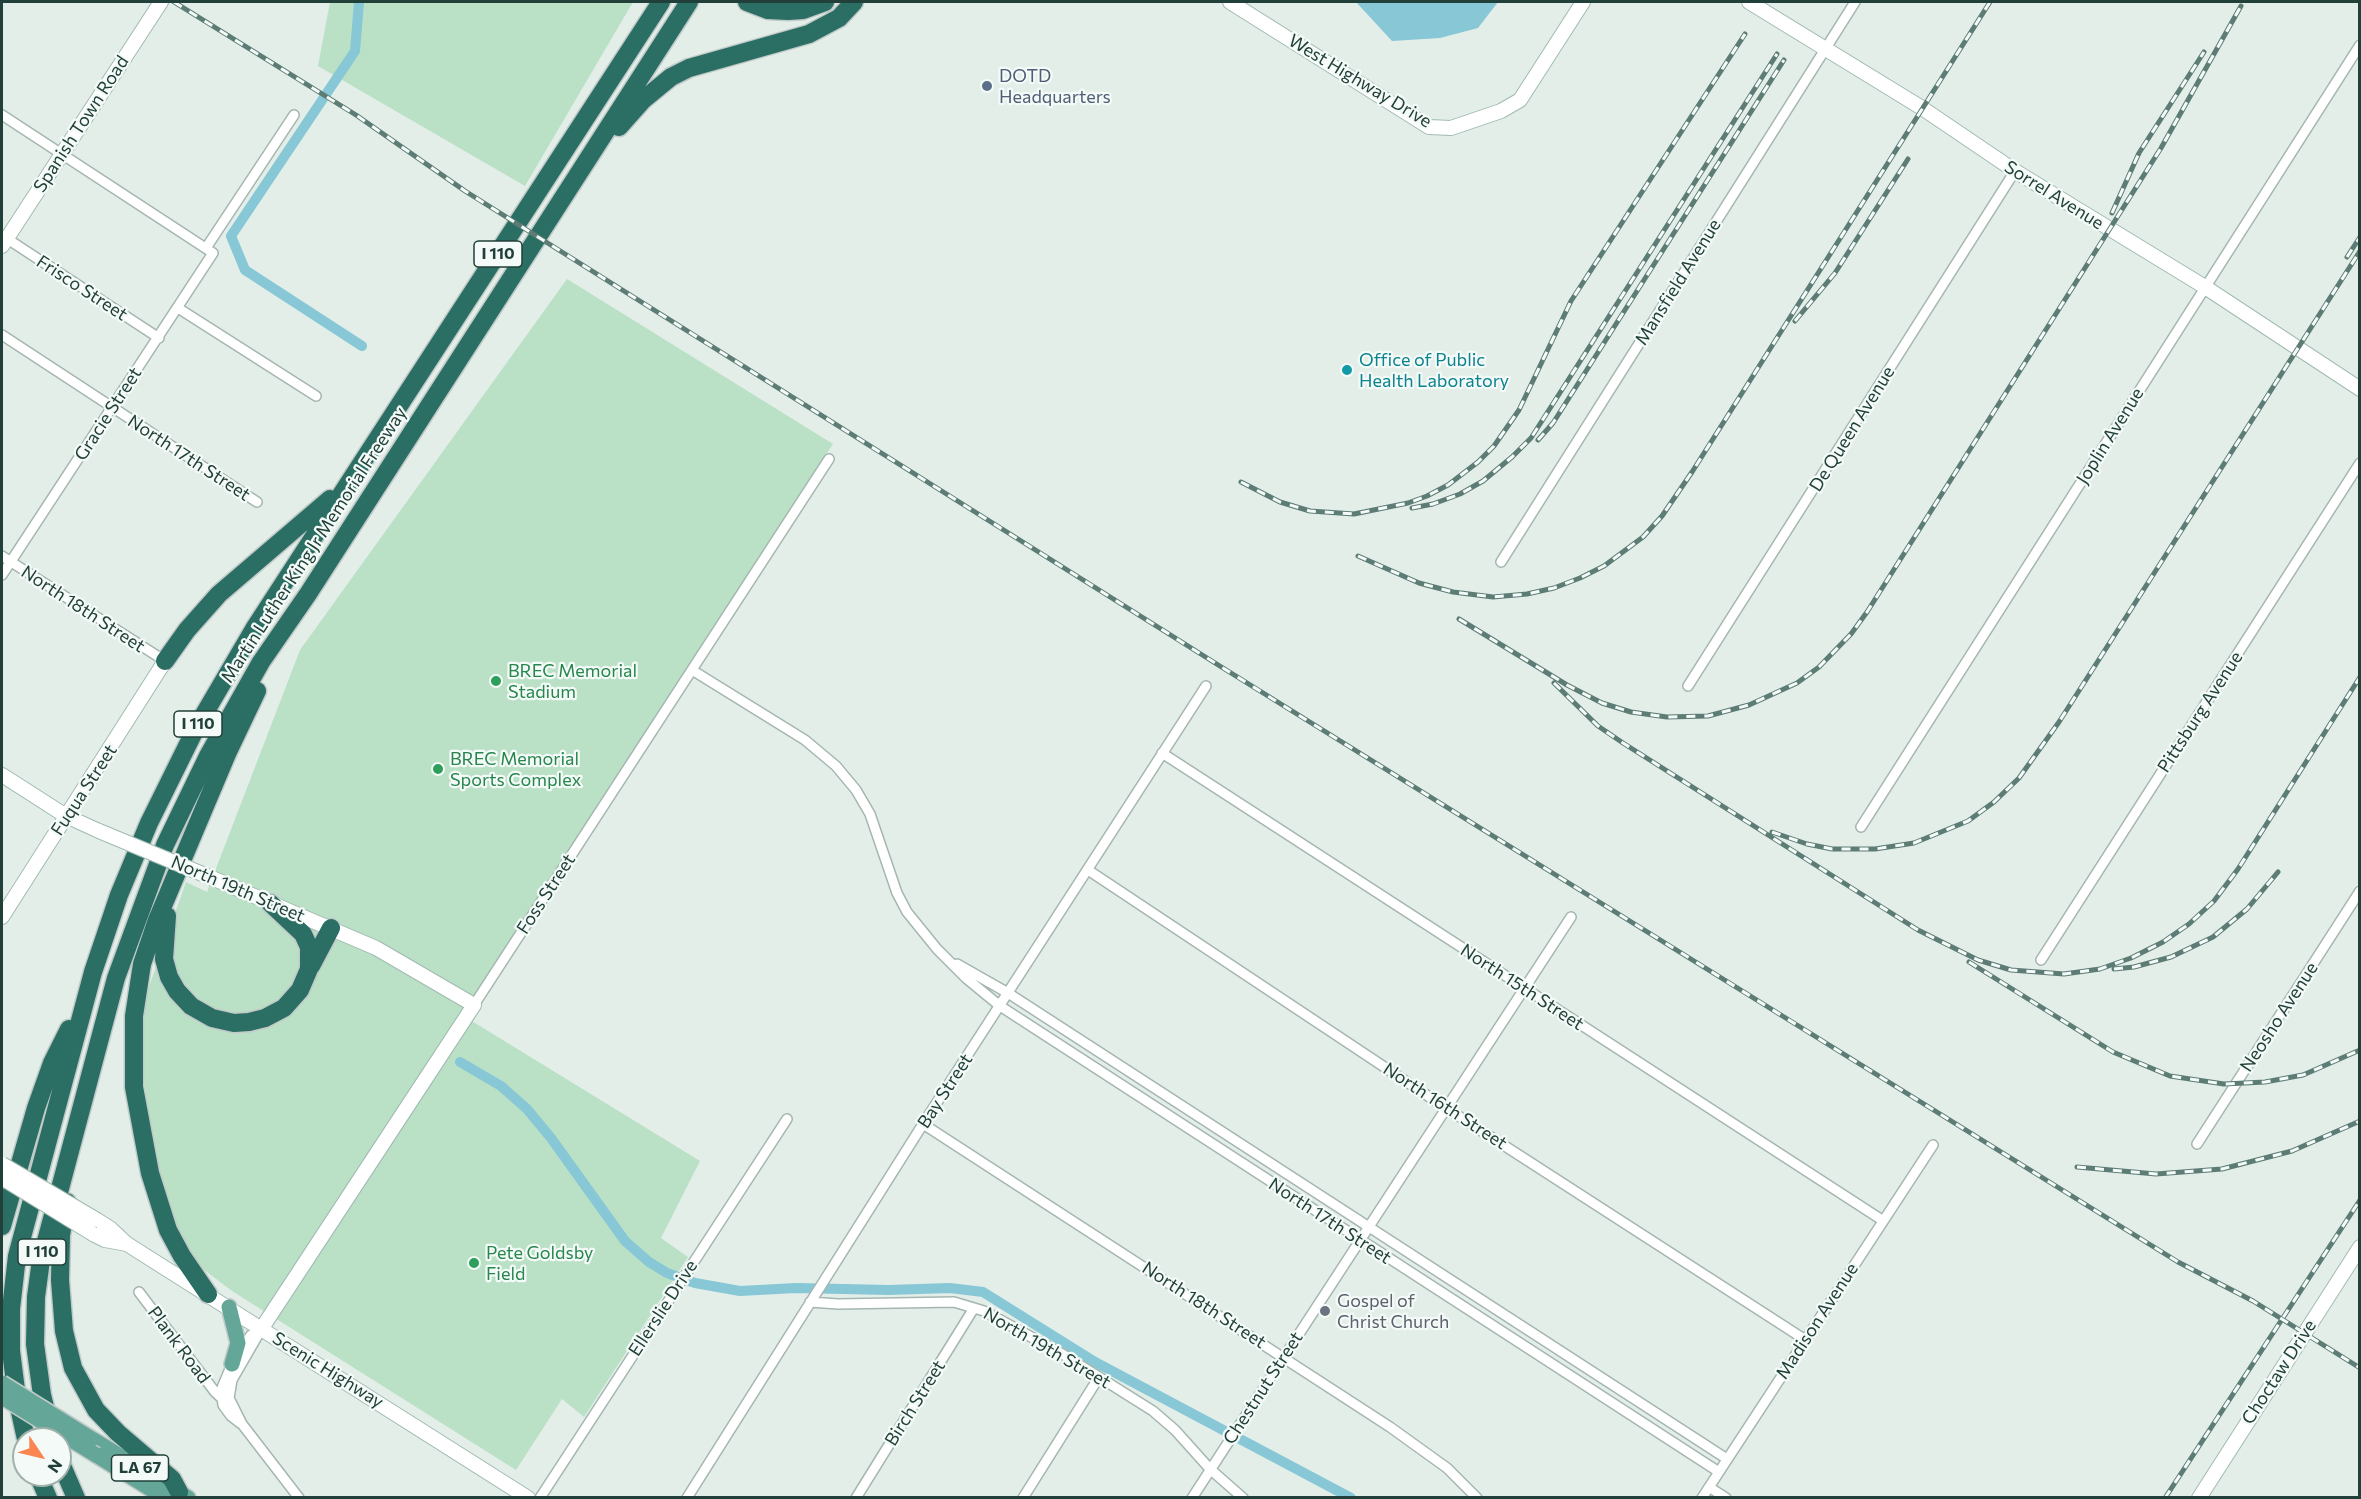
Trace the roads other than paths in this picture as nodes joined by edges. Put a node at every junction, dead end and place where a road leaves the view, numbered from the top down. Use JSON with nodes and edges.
{"nodes":[{"id":1,"x":158,"y":2,"type":"edge"},
{"id":2,"x":658,"y":2,"type":"edge"},
{"id":3,"x":689,"y":2,"type":"edge"},
{"id":4,"x":747,"y":2,"type":"edge"},
{"id":5,"x":765,"y":2,"type":"edge"},
{"id":6,"x":805,"y":2,"type":"edge"},
{"id":7,"x":825,"y":2,"type":"edge"},
{"id":8,"x":854,"y":2,"type":"edge"},
{"id":9,"x":1230,"y":2,"type":"edge"},
{"id":10,"x":1583,"y":2,"type":"edge"},
{"id":11,"x":1749,"y":2,"type":"edge"},
{"id":12,"x":1855,"y":2,"type":"edge"},
{"id":13,"x":2360,"y":45,"type":"edge"},
{"id":14,"x":1824,"y":50,"type":"junction"},
{"id":15,"x":2,"y":115,"type":"edge"},
{"id":16,"x":294,"y":115,"type":"dead end"},
{"id":17,"x":62,"y":155,"type":"junction"},
{"id":18,"x":583,"y":166,"type":"junction"},
{"id":19,"x":2015,"y":171,"type":"junction"},
{"id":20,"x":4,"y":242,"type":"edge"},
{"id":21,"x":209,"y":250,"type":"junction"},
{"id":22,"x":2205,"y":287,"type":"junction"},
{"id":23,"x":178,"y":308,"type":"junction"},
{"id":24,"x":2,"y":336,"type":"edge"},
{"id":25,"x":159,"y":338,"type":"junction"},
{"id":26,"x":2360,"y":389,"type":"edge"},
{"id":27,"x":316,"y":396,"type":"dead end"},
{"id":28,"x":113,"y":408,"type":"junction"},
{"id":29,"x":829,"y":459,"type":"dead end"},
{"id":30,"x":2360,"y":463,"type":"edge"},
{"id":31,"x":356,"y":472,"type":"junction"},
{"id":32,"x":257,"y":502,"type":"dead end"},
{"id":33,"x":6,"y":559,"type":"edge"},
{"id":34,"x":1501,"y":562,"type":"dead end"},
{"id":35,"x":2,"y":575,"type":"edge"},
{"id":36,"x":309,"y":594,"type":"junction"},
{"id":37,"x":165,"y":661,"type":"junction"},
{"id":38,"x":692,"y":670,"type":"junction"},
{"id":39,"x":1206,"y":686,"type":"dead end"},
{"id":40,"x":1688,"y":686,"type":"dead end"},
{"id":41,"x":1162,"y":753,"type":"junction"},
{"id":42,"x":2,"y":775,"type":"edge"},
{"id":43,"x":66,"y":816,"type":"junction"},
{"id":44,"x":1861,"y":827,"type":"dead end"},
{"id":45,"x":190,"y":844,"type":"junction"},
{"id":46,"x":1088,"y":870,"type":"junction"},
{"id":47,"x":2360,"y":891,"type":"edge"},
{"id":48,"x":270,"y":903,"type":"junction"},
{"id":49,"x":2,"y":917,"type":"edge"},
{"id":50,"x":1571,"y":917,"type":"dead end"},
{"id":51,"x":331,"y":928,"type":"junction"},
{"id":52,"x":949,"y":960,"type":"junction"},
{"id":53,"x":2040,"y":960,"type":"dead end"},
{"id":54,"x":308,"y":976,"type":"junction"},
{"id":55,"x":1524,"y":988,"type":"junction"},
{"id":56,"x":1008,"y":993,"type":"junction"},
{"id":57,"x":85,"y":999,"type":"junction"},
{"id":58,"x":474,"y":1005,"type":"junction"},
{"id":59,"x":1000,"y":1006,"type":"junction"},
{"id":60,"x":91,"y":1070,"type":"junction"},
{"id":61,"x":1141,"y":1079,"type":"junction"},
{"id":62,"x":1132,"y":1091,"type":"junction"},
{"id":63,"x":1446,"y":1108,"type":"junction"},
{"id":64,"x":787,"y":1119,"type":"dead end"},
{"id":65,"x":923,"y":1124,"type":"junction"},
{"id":66,"x":2197,"y":1144,"type":"dead end"},
{"id":67,"x":1932,"y":1145,"type":"dead end"},
{"id":68,"x":2,"y":1164,"type":"edge"},
{"id":69,"x":2,"y":1178,"type":"edge"},
{"id":70,"x":1882,"y":1220,"type":"junction"},
{"id":71,"x":2,"y":1226,"type":"edge"},
{"id":72,"x":1369,"y":1226,"type":"junction"},
{"id":73,"x":1360,"y":1240,"type":"junction"},
{"id":74,"x":127,"y":1244,"type":"junction"},
{"id":75,"x":2360,"y":1247,"type":"edge"},
{"id":76,"x":139,"y":1292,"type":"dead end"},
{"id":77,"x":208,"y":1294,"type":"junction"},
{"id":78,"x":812,"y":1299,"type":"junction"},
{"id":79,"x":229,"y":1307,"type":"junction"},
{"id":80,"x":1492,"y":1307,"type":"junction"},
{"id":81,"x":974,"y":1308,"type":"junction"},
{"id":82,"x":1484,"y":1320,"type":"junction"},
{"id":83,"x":262,"y":1328,"type":"junction"},
{"id":84,"x":1804,"y":1339,"type":"junction"},
{"id":85,"x":1283,"y":1356,"type":"junction"},
{"id":86,"x":232,"y":1364,"type":"junction"},
{"id":87,"x":1099,"y":1377,"type":"junction"},
{"id":88,"x":2,"y":1383,"type":"edge"},
{"id":89,"x":220,"y":1396,"type":"junction"},
{"id":90,"x":2,"y":1397,"type":"edge"},
{"id":91,"x":236,"y":1412,"type":"junction"},
{"id":92,"x":242,"y":1424,"type":"junction"},
{"id":93,"x":24,"y":1427,"type":"edge"},
{"id":94,"x":50,"y":1427,"type":"edge"},
{"id":95,"x":1727,"y":1459,"type":"junction"},
{"id":96,"x":1210,"y":1469,"type":"junction"},
{"id":97,"x":1719,"y":1472,"type":"junction"},
{"id":98,"x":1709,"y":1487,"type":"junction"},
{"id":99,"x":178,"y":1496,"type":"edge"},
{"id":100,"x":299,"y":1497,"type":"edge"},
{"id":101,"x":528,"y":1497,"type":"edge"},
{"id":102,"x":540,"y":1497,"type":"edge"},
{"id":103,"x":687,"y":1497,"type":"edge"},
{"id":104,"x":856,"y":1497,"type":"edge"},
{"id":105,"x":1023,"y":1497,"type":"edge"},
{"id":106,"x":1192,"y":1497,"type":"edge"},
{"id":107,"x":1243,"y":1497,"type":"edge"},
{"id":108,"x":1477,"y":1497,"type":"edge"},
{"id":109,"x":1702,"y":1497,"type":"edge"},
{"id":110,"x":1726,"y":1497,"type":"edge"},
{"id":111,"x":2199,"y":1497,"type":"edge"}],
"edges":[{"from":1,"to":17,"type":"street","name":"Spanish Town Road"},
{"from":2,"to":31,"type":"highway","name":"Martin Luther King Jr Memorial Freeway","number":"I 110"},
{"from":3,"to":18,"type":"highway","name":"Martin Luther King Jr Memorial Freeway","number":"I 110"},
{"from":4,"to":7,"type":"highway"},
{"from":5,"to":6,"type":"highway"},
{"from":8,"to":18,"type":"highway"},
{"from":9,"to":10,"type":"street","name":"West Highway Drive"},
{"from":11,"to":14,"type":"street","name":"Sorrel Avenue"},
{"from":12,"to":14,"type":"street","name":"Mansfield Avenue"},
{"from":13,"to":22,"type":"street","name":"Joplin Avenue"},
{"from":14,"to":19,"type":"street","name":"Sorrel Avenue"},
{"from":14,"to":34,"type":"street","name":"Mansfield Avenue"},
{"from":15,"to":17,"type":"street"},
{"from":16,"to":21,"type":"street","name":"Gracie Street"},
{"from":17,"to":20,"type":"street","name":"Spanish Town Road"},
{"from":17,"to":21,"type":"street"},
{"from":18,"to":36,"type":"highway","name":"Martin Luther King Jr Memorial Freeway","number":"I 110"},
{"from":19,"to":22,"type":"street","name":"Sorrel Avenue"},
{"from":19,"to":40,"type":"street","name":"De Queen Avenue"},
{"from":20,"to":25,"type":"street","name":"Frisco Street"},
{"from":21,"to":23,"type":"street","name":"Gracie Street"},
{"from":22,"to":26,"type":"street","name":"Sorrel Avenue"},
{"from":22,"to":44,"type":"street","name":"Joplin Avenue"},
{"from":23,"to":25,"type":"street","name":"Gracie Street"},
{"from":23,"to":27,"type":"street"},
{"from":24,"to":28,"type":"street","name":"North 17th Street"},
{"from":25,"to":28,"type":"street","name":"Gracie Street"},
{"from":28,"to":32,"type":"street","name":"North 17th Street"},
{"from":28,"to":33,"type":"street","name":"Gracie Street"},
{"from":29,"to":38,"type":"street","name":"Foss Street"},
{"from":30,"to":53,"type":"street","name":"Pittsburg Avenue"},
{"from":31,"to":37,"type":"highway"},
{"from":31,"to":57,"type":"highway","name":"Martin Luther King Jr Memorial Freeway","number":"I 110"},
{"from":33,"to":35,"type":"street","name":"Gracie Street"},
{"from":33,"to":37,"type":"street","name":"North 18th Street"},
{"from":36,"to":45,"type":"highway"},
{"from":36,"to":60,"type":"highway","name":"Martin Luther King Jr Memorial Freeway","number":"I 110"},
{"from":37,"to":43,"type":"street","name":"Fuqua Street"},
{"from":38,"to":52,"type":"street","name":"North 17th Street"},
{"from":38,"to":58,"type":"street","name":"Foss Street"},
{"from":39,"to":41,"type":"street","name":"Bay Street"},
{"from":41,"to":46,"type":"street","name":"Bay Street"},
{"from":41,"to":55,"type":"street","name":"North 15th Street"},
{"from":42,"to":43,"type":"street","name":"North 19th Street"},
{"from":43,"to":48,"type":"street","name":"North 19th Street","bridge":true},
{"from":43,"to":49,"type":"street","name":"Fuqua Street"},
{"from":45,"to":54,"type":"highway"},
{"from":45,"to":77,"type":"highway"},
{"from":46,"to":56,"type":"street","name":"Bay Street"},
{"from":46,"to":63,"type":"street","name":"North 16th Street"},
{"from":47,"to":66,"type":"street","name":"Neosho Avenue"},
{"from":48,"to":51,"type":"street","name":"North 19th Street"},
{"from":48,"to":54,"type":"highway"},
{"from":50,"to":55,"type":"street","name":"Chestnut Street"},
{"from":51,"to":54,"type":"highway"},
{"from":51,"to":58,"type":"street","name":"North 19th Street"},
{"from":52,"to":56,"type":"street","name":"North 17th Street"},
{"from":52,"to":59,"type":"street","name":"North 17th Street"},
{"from":55,"to":63,"type":"street","name":"Chestnut Street"},
{"from":55,"to":70,"type":"street","name":"North 15th Street"},
{"from":56,"to":59,"type":"street","name":"Bay Street"},
{"from":56,"to":61,"type":"street","name":"North 17th Street"},
{"from":57,"to":71,"type":"highway"},
{"from":57,"to":93,"type":"highway","name":"Martin Luther King Jr Memorial Freeway","number":"I 110"},
{"from":58,"to":83,"type":"street","name":"Foss Street"},
{"from":59,"to":62,"type":"street","name":"North 17th Street"},
{"from":59,"to":65,"type":"street","name":"Bay Street"},
{"from":60,"to":94,"type":"highway","name":"Martin Luther King Jr Memorial Freeway","number":"I 110"},
{"from":60,"to":99,"type":"highway"},
{"from":61,"to":62,"type":"street"},
{"from":61,"to":72,"type":"street","name":"North 17th Street"},
{"from":62,"to":73,"type":"street","name":"North 17th Street"},
{"from":63,"to":72,"type":"street","name":"Chestnut Street"},
{"from":63,"to":84,"type":"street","name":"North 16th Street"},
{"from":64,"to":102,"type":"street","name":"Ellerslie Drive"},
{"from":65,"to":78,"type":"street","name":"Bay Street"},
{"from":65,"to":85,"type":"street","name":"North 18th Street"},
{"from":67,"to":70,"type":"street","name":"Madison Avenue"},
{"from":68,"to":74,"type":"street","name":"Scenic Highway","bridge":true},
{"from":69,"to":74,"type":"street","name":"Scenic Highway","bridge":true},
{"from":70,"to":84,"type":"street","name":"Madison Avenue"},
{"from":72,"to":73,"type":"street","name":"Chestnut Street"},
{"from":72,"to":80,"type":"street","name":"North 17th Street"},
{"from":73,"to":82,"type":"street","name":"North 17th Street"},
{"from":73,"to":85,"type":"street","name":"Chestnut Street"},
{"from":74,"to":77,"type":"street","name":"Scenic Highway"},
{"from":75,"to":111,"type":"street","name":"Choctaw Drive"},
{"from":76,"to":89,"type":"street","name":"Plank Road"},
{"from":77,"to":79,"type":"street","name":"Scenic Highway"},
{"from":78,"to":81,"type":"street","name":"North 19th Street"},
{"from":78,"to":103,"type":"street","name":"Bay Street"},
{"from":79,"to":83,"type":"street","name":"Scenic Highway"},
{"from":79,"to":86,"type":"main road"},
{"from":80,"to":82,"type":"street"},
{"from":80,"to":95,"type":"street","name":"North 17th Street"},
{"from":81,"to":87,"type":"street","name":"North 19th Street"},
{"from":81,"to":104,"type":"street","name":"Birch Street"},
{"from":82,"to":97,"type":"street","name":"North 17th Street"},
{"from":83,"to":86,"type":"street","name":"Plank Road"},
{"from":83,"to":91,"type":"street","name":"Plank Road"},
{"from":83,"to":101,"type":"street","name":"Scenic Highway"},
{"from":84,"to":95,"type":"street","name":"Madison Avenue"},
{"from":85,"to":96,"type":"street","name":"Chestnut Street"},
{"from":85,"to":108,"type":"street","name":"North 18th Street"},
{"from":86,"to":89,"type":"street","name":"Plank Road"},
{"from":87,"to":96,"type":"street","name":"North 19th Street"},
{"from":87,"to":105,"type":"street"},
{"from":88,"to":99,"type":"main road","number":"LA 67","bridge":true},
{"from":89,"to":91,"type":"street","name":"Plank Road"},
{"from":89,"to":92,"type":"street","name":"Plank Road"},
{"from":90,"to":99,"type":"main road","number":"LA 67","bridge":true},
{"from":91,"to":92,"type":"street","name":"Plank Road"},
{"from":92,"to":100,"type":"street","name":"Plank Road"},
{"from":95,"to":97,"type":"street","name":"Madison Avenue"},
{"from":96,"to":106,"type":"street","name":"Chestnut Street"},
{"from":96,"to":107,"type":"street","name":"North 19th Street"},
{"from":97,"to":98,"type":"street","name":"Madison Avenue"},
{"from":98,"to":109,"type":"street","name":"Madison Avenue"},
{"from":98,"to":110,"type":"street"}]}
